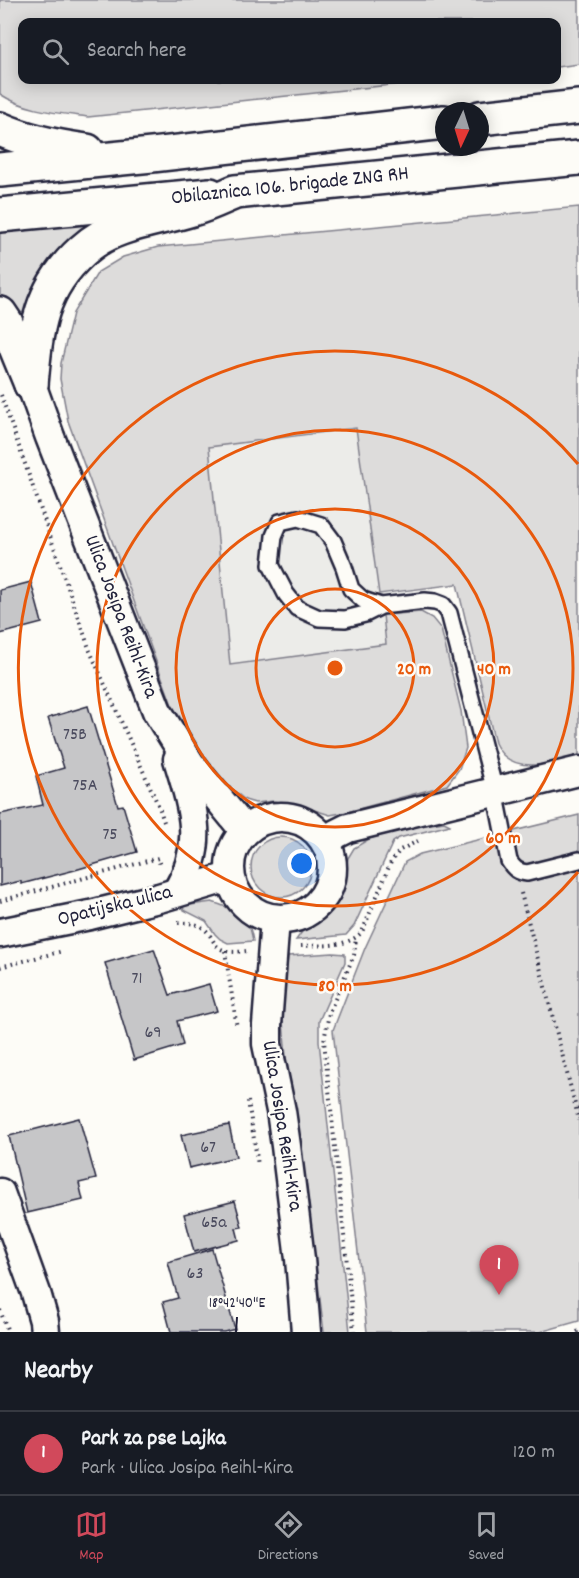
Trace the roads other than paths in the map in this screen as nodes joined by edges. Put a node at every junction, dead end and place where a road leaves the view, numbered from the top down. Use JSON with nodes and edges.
{"nodes":[{"id":1,"x":579,"y":107,"type":"edge"},
{"id":2,"x":489,"y":117,"type":"edge"},
{"id":3,"x":435,"y":123,"type":"edge"},
{"id":4,"x":0,"y":129,"type":"edge"},
{"id":5,"x":152,"y":155,"type":"junction"},
{"id":6,"x":579,"y":158,"type":"edge"},
{"id":7,"x":0,"y":170,"type":"edge"},
{"id":8,"x":235,"y":192,"type":"junction"},
{"id":9,"x":0,"y":215,"type":"edge"},
{"id":10,"x":0,"y":314,"type":"edge"},
{"id":11,"x":31,"y":384,"type":"junction"},
{"id":12,"x":381,"y":606,"type":"junction"},
{"id":13,"x":170,"y":734,"type":"junction"},
{"id":14,"x":579,"y":771,"type":"edge"},
{"id":15,"x":495,"y":791,"type":"junction"},
{"id":16,"x":245,"y":831,"type":"junction"},
{"id":17,"x":326,"y":843,"type":"junction"},
{"id":18,"x":579,"y":860,"type":"edge"},
{"id":19,"x":230,"y":877,"type":"junction"},
{"id":20,"x":177,"y":892,"type":"junction"},
{"id":21,"x":275,"y":919,"type":"junction"},
{"id":22,"x":0,"y":933,"type":"edge"},
{"id":23,"x":0,"y":1193,"type":"edge"},
{"id":24,"x":45,"y":1332,"type":"edge"},
{"id":25,"x":306,"y":1332,"type":"edge"}],
"edges":[{"from":1,"to":2,"type":"main road"},
{"from":3,"to":5,"type":"main road"},
{"from":4,"to":5,"type":"main road"},
{"from":5,"to":7,"type":"main road"},
{"from":6,"to":8,"type":"main road","name":"Obilaznica 106. brigade ZNG RH"},
{"from":8,"to":9,"type":"main road","name":"Obilaznica 106. brigade ZNG RH"},
{"from":8,"to":11,"type":"main road"},
{"from":10,"to":11,"type":"main road"},
{"from":11,"to":13,"type":"street","name":"Ulica Josipa Reihl-Kira"},
{"from":12,"to":12,"type":"lane"},
{"from":12,"to":15,"type":"lane"},
{"from":13,"to":16,"type":"street","name":"Ulica Josipa Reihl-Kira"},
{"from":13,"to":20,"type":"street"},
{"from":14,"to":15,"type":"street"},
{"from":15,"to":17,"type":"street"},
{"from":15,"to":18,"type":"lane"},
{"from":16,"to":17,"type":"street"},
{"from":16,"to":19,"type":"street"},
{"from":17,"to":21,"type":"street"},
{"from":19,"to":20,"type":"street","name":"Opatijska ulica"},
{"from":19,"to":21,"type":"street"},
{"from":20,"to":22,"type":"street","name":"Opatijska ulica"},
{"from":21,"to":25,"type":"street","name":"Ulica Josipa Reihl-Kira"},
{"from":23,"to":24,"type":"street"}]}
